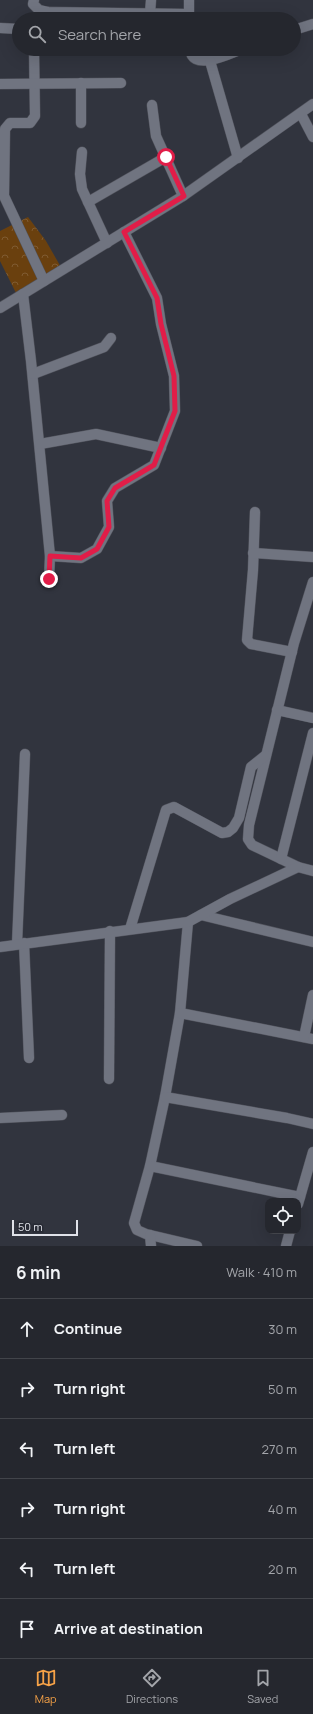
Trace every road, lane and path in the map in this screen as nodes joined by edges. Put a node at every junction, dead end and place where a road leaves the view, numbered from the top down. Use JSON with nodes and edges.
{"nodes":[{"id":1,"x":34,"y":0,"type":"edge"},
{"id":2,"x":151,"y":0,"type":"edge"},
{"id":3,"x":189,"y":0,"type":"edge"},
{"id":4,"x":37,"y":12,"type":"edge"},
{"id":5,"x":150,"y":12,"type":"edge"},
{"id":6,"x":189,"y":12,"type":"edge"},
{"id":7,"x":313,"y":24,"type":"edge"},
{"id":8,"x":0,"y":28,"type":"edge"},
{"id":9,"x":12,"y":28,"type":"edge"},
{"id":10,"x":301,"y":28,"type":"edge"},
{"id":11,"x":34,"y":56,"type":"edge"},
{"id":12,"x":194,"y":56,"type":"edge"},
{"id":13,"x":225,"y":56,"type":"edge"},
{"id":14,"x":210,"y":62,"type":"junction"},
{"id":15,"x":81,"y":83,"type":"junction"},
{"id":16,"x":121,"y":83,"type":"dead end"},
{"id":17,"x":0,"y":84,"type":"edge"},
{"id":18,"x":35,"y":84,"type":"junction"},
{"id":19,"x":313,"y":104,"type":"edge"},
{"id":20,"x":152,"y":105,"type":"dead end"},
{"id":21,"x":301,"y":114,"type":"junction"},
{"id":22,"x":81,"y":123,"type":"dead end"},
{"id":23,"x":313,"y":137,"type":"edge"},
{"id":24,"x":82,"y":152,"type":"dead end"},
{"id":25,"x":166,"y":157,"type":"junction"},
{"id":26,"x":238,"y":158,"type":"junction"},
{"id":27,"x":184,"y":196,"type":"junction"},
{"id":28,"x":88,"y":202,"type":"junction"},
{"id":29,"x":124,"y":232,"type":"junction"},
{"id":30,"x":107,"y":243,"type":"junction"},
{"id":31,"x":44,"y":281,"type":"junction"},
{"id":32,"x":23,"y":294,"type":"junction"},
{"id":33,"x":0,"y":308,"type":"edge"},
{"id":34,"x":111,"y":338,"type":"dead end"},
{"id":35,"x":33,"y":374,"type":"junction"},
{"id":36,"x":40,"y":444,"type":"junction"},
{"id":37,"x":161,"y":448,"type":"junction"},
{"id":38,"x":255,"y":512,"type":"dead end"},
{"id":39,"x":253,"y":553,"type":"junction"},
{"id":40,"x":50,"y":556,"type":"junction"},
{"id":41,"x":313,"y":557,"type":"edge"},
{"id":42,"x":49,"y":579,"type":"dead end"},
{"id":43,"x":313,"y":582,"type":"edge"},
{"id":44,"x":292,"y":652,"type":"junction"},
{"id":45,"x":277,"y":710,"type":"junction"},
{"id":46,"x":313,"y":718,"type":"edge"},
{"id":47,"x":313,"y":733,"type":"edge"},
{"id":48,"x":25,"y":754,"type":"dead end"},
{"id":49,"x":266,"y":755,"type":"junction"},
{"id":50,"x":281,"y":859,"type":"junction"},
{"id":51,"x":298,"y":868,"type":"junction"},
{"id":52,"x":313,"y":871,"type":"edge"},
{"id":53,"x":201,"y":915,"type":"junction"},
{"id":54,"x":188,"y":922,"type":"junction"},
{"id":55,"x":130,"y":929,"type":"junction"},
{"id":56,"x":110,"y":931,"type":"junction"},
{"id":57,"x":313,"y":942,"type":"edge"},
{"id":58,"x":20,"y":944,"type":"junction"},
{"id":59,"x":0,"y":947,"type":"edge"},
{"id":60,"x":313,"y":995,"type":"edge"},
{"id":61,"x":180,"y":1013,"type":"junction"},
{"id":62,"x":308,"y":1038,"type":"edge"},
{"id":63,"x":29,"y":1058,"type":"dead end"},
{"id":64,"x":109,"y":1079,"type":"dead end"},
{"id":65,"x":165,"y":1097,"type":"junction"},
{"id":66,"x":62,"y":1115,"type":"dead end"},
{"id":67,"x":0,"y":1118,"type":"edge"},
{"id":68,"x":313,"y":1124,"type":"edge"},
{"id":69,"x":313,"y":1152,"type":"edge"},
{"id":70,"x":150,"y":1166,"type":"junction"},
{"id":71,"x":290,"y":1198,"type":"edge"},
{"id":72,"x":300,"y":1198,"type":"edge"},
{"id":73,"x":289,"y":1234,"type":"edge"},
{"id":74,"x":150,"y":1235,"type":"junction"},
{"id":75,"x":151,"y":1246,"type":"edge"},
{"id":76,"x":197,"y":1246,"type":"edge"},
{"id":77,"x":286,"y":1246,"type":"edge"}],
"edges":[{"from":1,"to":4,"type":"street"},
{"from":2,"to":5,"type":"street"},
{"from":3,"to":6,"type":"street"},
{"from":7,"to":10,"type":"street"},
{"from":8,"to":9,"type":"street"},
{"from":11,"to":18,"type":"street"},
{"from":12,"to":14,"type":"street"},
{"from":13,"to":14,"type":"street"},
{"from":14,"to":26,"type":"street"},
{"from":15,"to":16,"type":"street"},
{"from":15,"to":18,"type":"street"},
{"from":15,"to":22,"type":"street"},
{"from":17,"to":18,"type":"street"},
{"from":18,"to":31,"type":"street"},
{"from":19,"to":21,"type":"street"},
{"from":20,"to":25,"type":"street"},
{"from":21,"to":23,"type":"street"},
{"from":21,"to":26,"type":"street"},
{"from":24,"to":28,"type":"street"},
{"from":25,"to":27,"type":"street"},
{"from":25,"to":28,"type":"street"},
{"from":26,"to":27,"type":"street"},
{"from":27,"to":29,"type":"street"},
{"from":28,"to":30,"type":"street"},
{"from":29,"to":30,"type":"street"},
{"from":29,"to":37,"type":"street"},
{"from":30,"to":31,"type":"street"},
{"from":31,"to":32,"type":"street"},
{"from":32,"to":33,"type":"street"},
{"from":32,"to":35,"type":"street"},
{"from":34,"to":35,"type":"street"},
{"from":35,"to":36,"type":"street"},
{"from":36,"to":37,"type":"street"},
{"from":36,"to":40,"type":"street"},
{"from":37,"to":40,"type":"street"},
{"from":38,"to":39,"type":"street"},
{"from":39,"to":41,"type":"street"},
{"from":39,"to":44,"type":"street"},
{"from":40,"to":42,"type":"street"},
{"from":43,"to":44,"type":"street"},
{"from":44,"to":45,"type":"street"},
{"from":45,"to":46,"type":"street"},
{"from":45,"to":49,"type":"street"},
{"from":47,"to":50,"type":"street"},
{"from":48,"to":58,"type":"street"},
{"from":49,"to":50,"type":"street"},
{"from":49,"to":55,"type":"street"},
{"from":50,"to":51,"type":"street"},
{"from":51,"to":52,"type":"street"},
{"from":51,"to":53,"type":"street"},
{"from":53,"to":54,"type":"street"},
{"from":53,"to":57,"type":"street"},
{"from":54,"to":55,"type":"street"},
{"from":54,"to":61,"type":"street"},
{"from":55,"to":56,"type":"street"},
{"from":56,"to":58,"type":"street"},
{"from":56,"to":64,"type":"street"},
{"from":58,"to":59,"type":"street"},
{"from":58,"to":63,"type":"street"},
{"from":60,"to":62,"type":"street"},
{"from":61,"to":62,"type":"street"},
{"from":61,"to":65,"type":"street"},
{"from":65,"to":68,"type":"street"},
{"from":65,"to":70,"type":"street"},
{"from":66,"to":67,"type":"street"},
{"from":69,"to":72,"type":"street"},
{"from":70,"to":71,"type":"street"},
{"from":70,"to":74,"type":"street"},
{"from":73,"to":77,"type":"street"},
{"from":74,"to":75,"type":"street"},
{"from":74,"to":76,"type":"street"}]}
